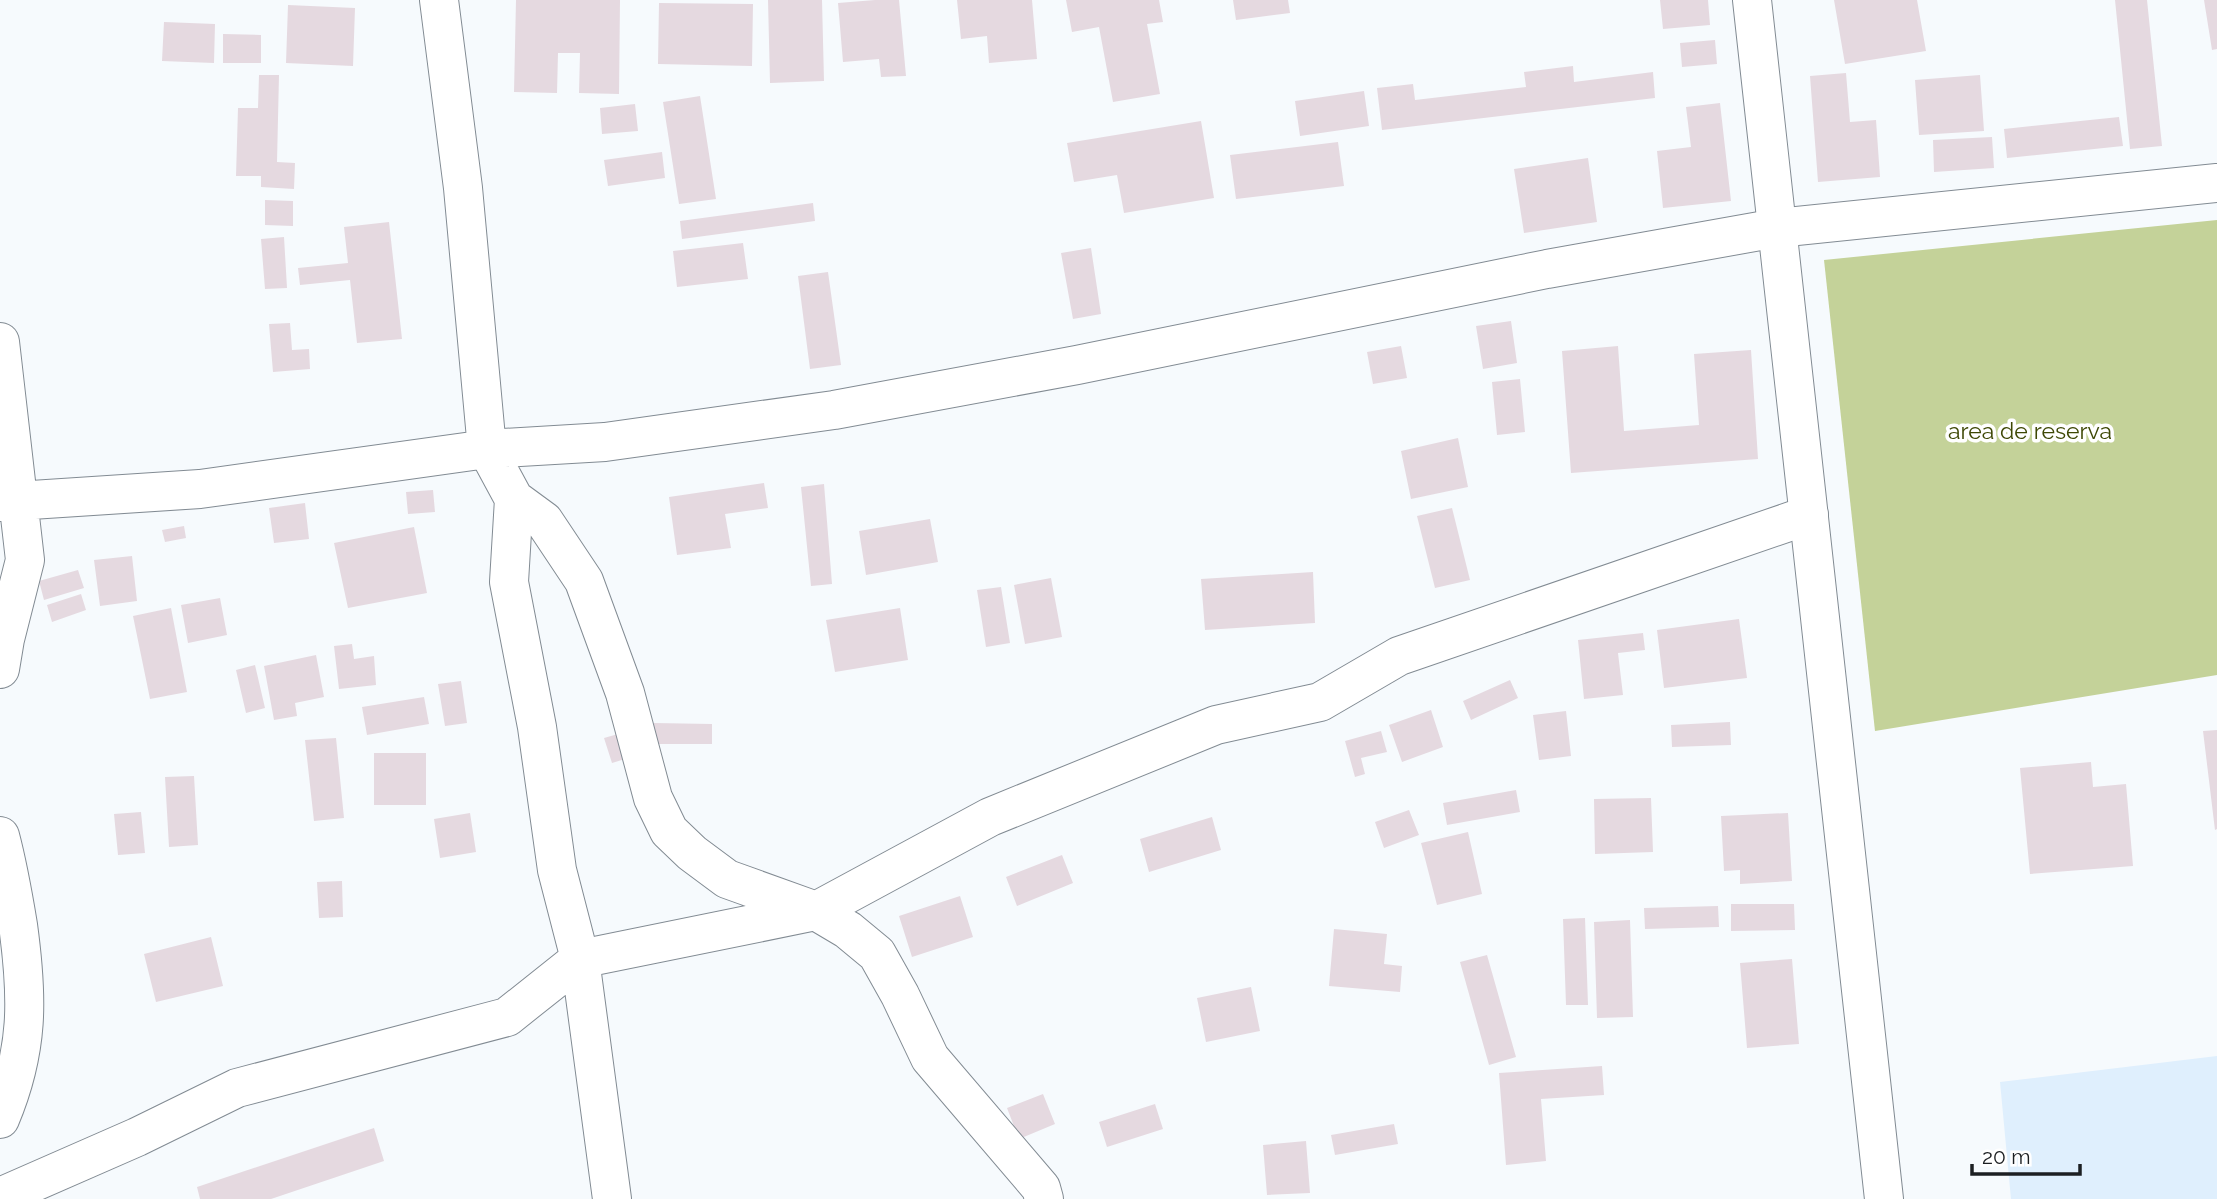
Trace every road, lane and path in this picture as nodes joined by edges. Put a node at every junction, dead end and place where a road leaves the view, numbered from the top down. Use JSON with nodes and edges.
{"nodes":[{"id":1,"x":439,"y":0,"type":"edge"},
{"id":2,"x":1752,"y":0,"type":"edge"},
{"id":3,"x":2217,"y":183,"type":"edge"},
{"id":4,"x":1777,"y":228,"type":"junction"},
{"id":5,"x":0,"y":342,"type":"edge"},
{"id":6,"x":487,"y":449,"type":"junction"},
{"id":7,"x":514,"y":499,"type":"junction"},
{"id":8,"x":10,"y":502,"type":"edge"},
{"id":9,"x":1809,"y":515,"type":"junction"},
{"id":10,"x":0,"y":669,"type":"edge"},
{"id":11,"x":0,"y":836,"type":"edge"},
{"id":12,"x":816,"y":911,"type":"junction"},
{"id":13,"x":580,"y":959,"type":"junction"},
{"id":14,"x":0,"y":1119,"type":"edge"},
{"id":15,"x":0,"y":1197,"type":"edge"},
{"id":16,"x":612,"y":1199,"type":"edge"},
{"id":17,"x":1044,"y":1199,"type":"edge"},
{"id":18,"x":1884,"y":1199,"type":"edge"}],
"edges":[{"from":1,"to":6,"type":"street"},
{"from":2,"to":4,"type":"street"},
{"from":3,"to":4,"type":"street"},
{"from":4,"to":6,"type":"street"},
{"from":4,"to":9,"type":"street"},
{"from":5,"to":8,"type":"street"},
{"from":6,"to":7,"type":"street"},
{"from":6,"to":8,"type":"street"},
{"from":7,"to":12,"type":"street"},
{"from":7,"to":13,"type":"street"},
{"from":8,"to":10,"type":"street"},
{"from":9,"to":12,"type":"street"},
{"from":9,"to":18,"type":"street"},
{"from":11,"to":14,"type":"street"},
{"from":12,"to":13,"type":"street"},
{"from":12,"to":17,"type":"street"},
{"from":13,"to":15,"type":"street"},
{"from":13,"to":16,"type":"street"}]}
